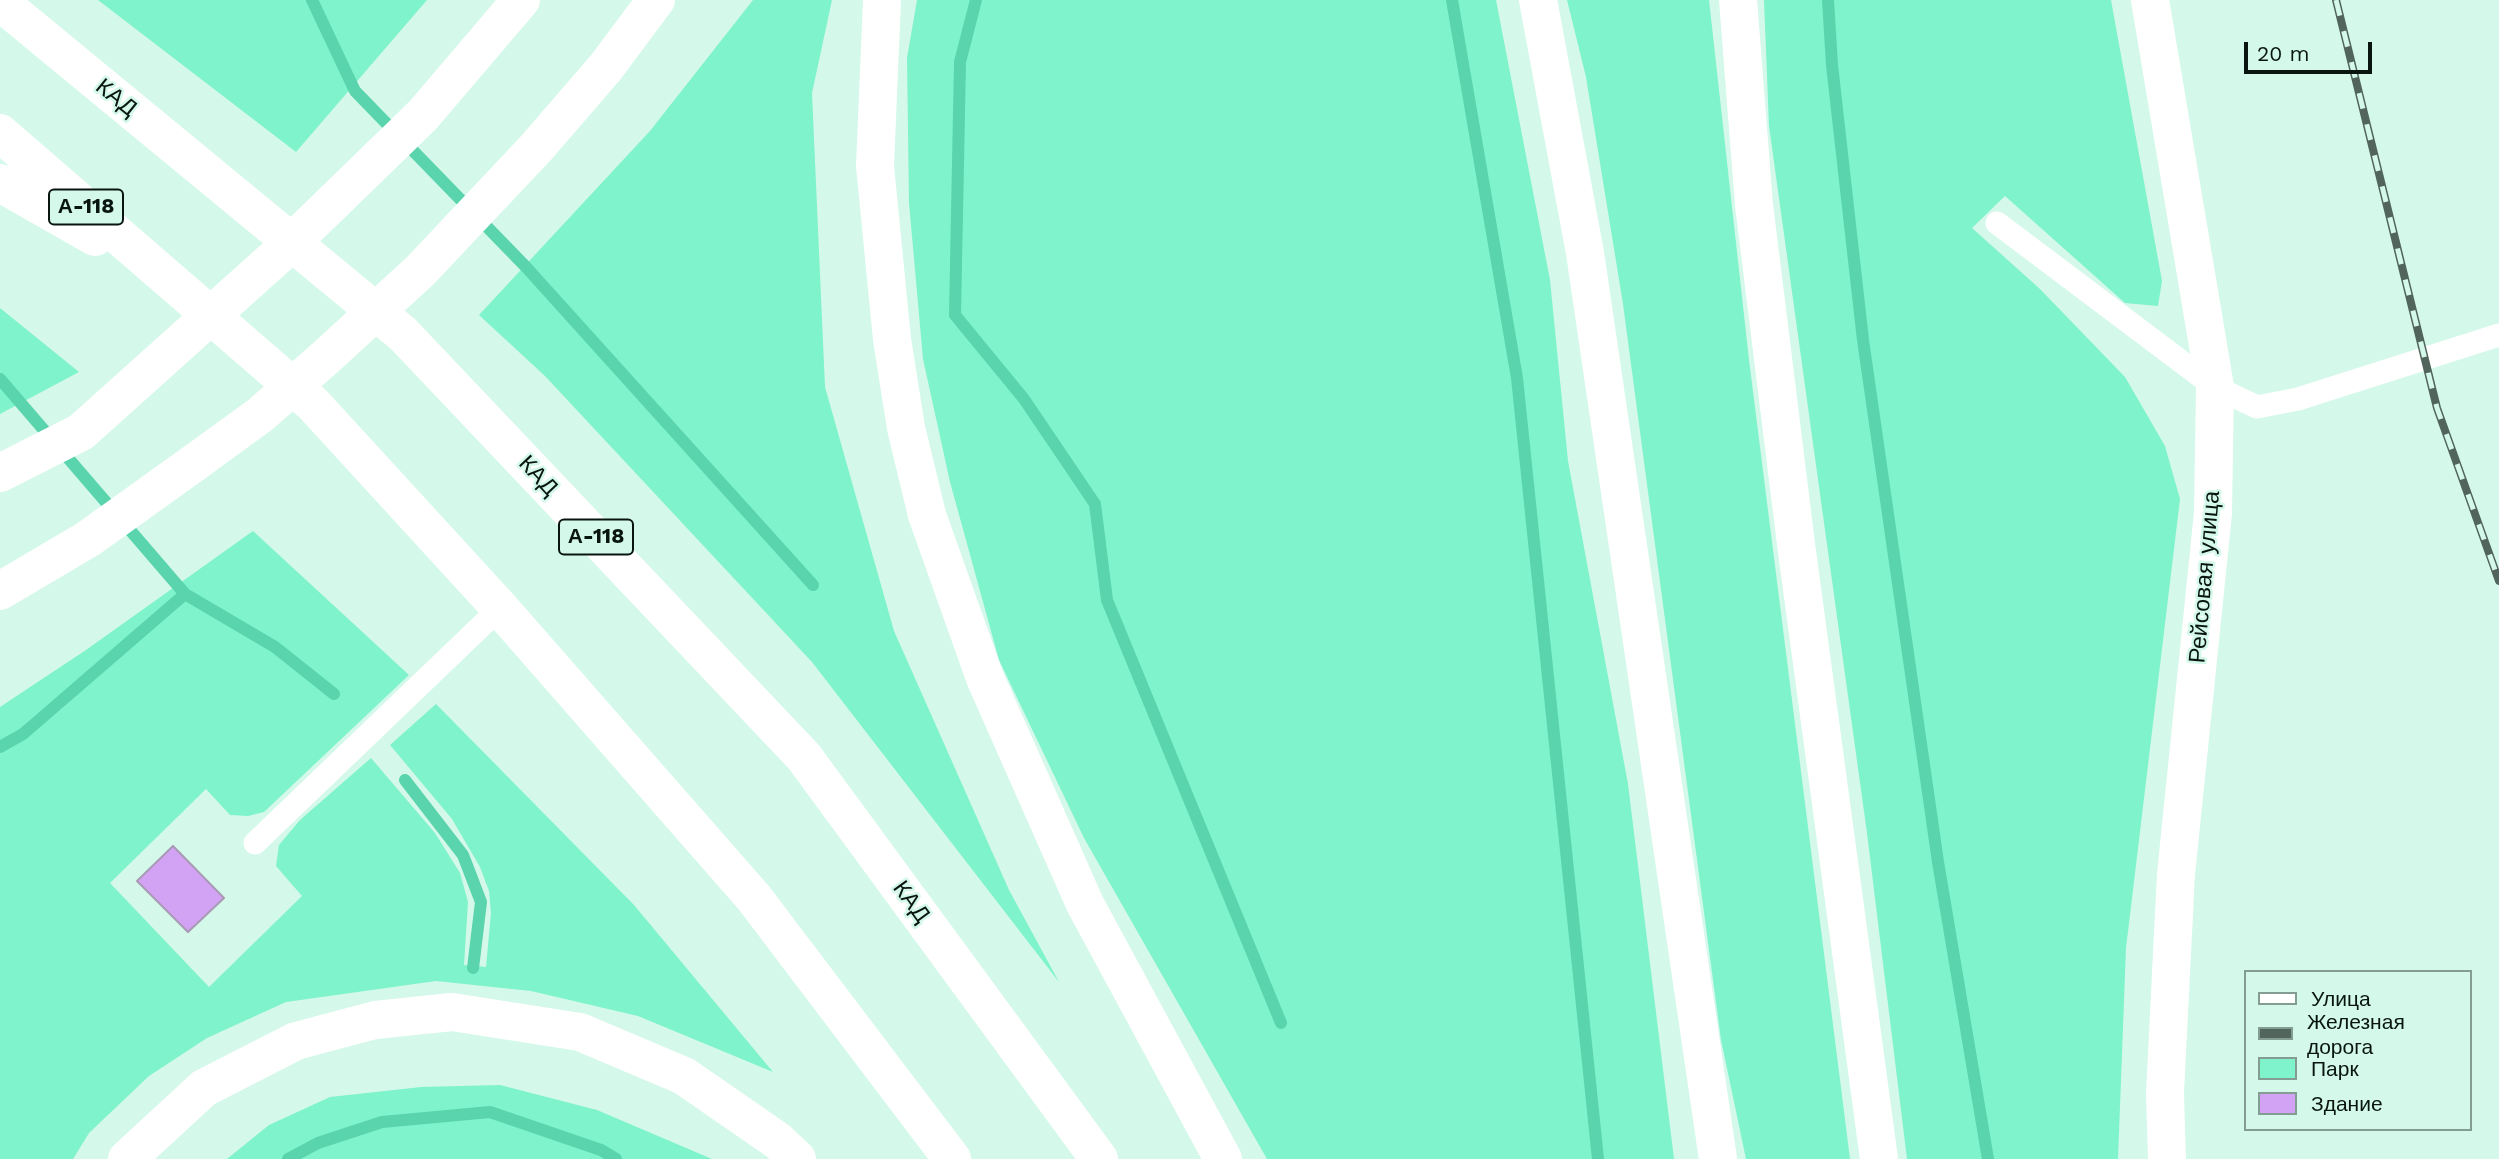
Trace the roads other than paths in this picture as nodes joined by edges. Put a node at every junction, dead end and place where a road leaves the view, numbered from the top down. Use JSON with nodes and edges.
{"nodes":[{"id":1,"x":521,"y":0,"type":"edge"},
{"id":2,"x":656,"y":0,"type":"edge"},
{"id":3,"x":883,"y":0,"type":"edge"},
{"id":4,"x":1538,"y":0,"type":"edge"},
{"id":5,"x":1738,"y":0,"type":"edge"},
{"id":6,"x":2150,"y":0,"type":"edge"},
{"id":7,"x":0,"y":2,"type":"edge"},
{"id":8,"x":0,"y":133,"type":"edge"},
{"id":9,"x":0,"y":183,"type":"edge"},
{"id":10,"x":1997,"y":223,"type":"dead end"},
{"id":11,"x":173,"y":281,"type":"junction"},
{"id":12,"x":2499,"y":335,"type":"edge"},
{"id":13,"x":2215,"y":387,"type":"junction"},
{"id":14,"x":0,"y":473,"type":"edge"},
{"id":15,"x":0,"y":591,"type":"edge"},
{"id":16,"x":500,"y":608,"type":"junction"},
{"id":17,"x":255,"y":843,"type":"dead end"},
{"id":18,"x":1709,"y":1101,"type":"junction"},
{"id":19,"x":127,"y":1159,"type":"edge"},
{"id":20,"x":797,"y":1159,"type":"edge"},
{"id":21,"x":952,"y":1159,"type":"edge"},
{"id":22,"x":1099,"y":1159,"type":"edge"},
{"id":23,"x":1223,"y":1159,"type":"edge"},
{"id":24,"x":1717,"y":1159,"type":"edge"},
{"id":25,"x":1726,"y":1159,"type":"edge"},
{"id":26,"x":1879,"y":1159,"type":"edge"},
{"id":27,"x":2167,"y":1159,"type":"edge"}],
"edges":[{"from":1,"to":14,"type":"main road"},
{"from":2,"to":15,"type":"main road"},
{"from":3,"to":23,"type":"main road"},
{"from":4,"to":18,"type":"main road"},
{"from":5,"to":26,"type":"main road"},
{"from":6,"to":13,"type":"main road","name":"Рейсовая улица"},
{"from":7,"to":22,"type":"main road","name":"КАД","number":"А-118"},
{"from":8,"to":11,"type":"main road","number":"А-118"},
{"from":9,"to":11,"type":"main road"},
{"from":10,"to":13,"type":"lane"},
{"from":11,"to":16,"type":"main road","number":"А-118"},
{"from":12,"to":13,"type":"lane"},
{"from":13,"to":27,"type":"main road","name":"Рейсовая улица"},
{"from":16,"to":17,"type":"lane"},
{"from":16,"to":21,"type":"main road","number":"А-118"},
{"from":18,"to":24,"type":"main road"},
{"from":18,"to":25,"type":"main road"},
{"from":19,"to":20,"type":"main road"}]}
